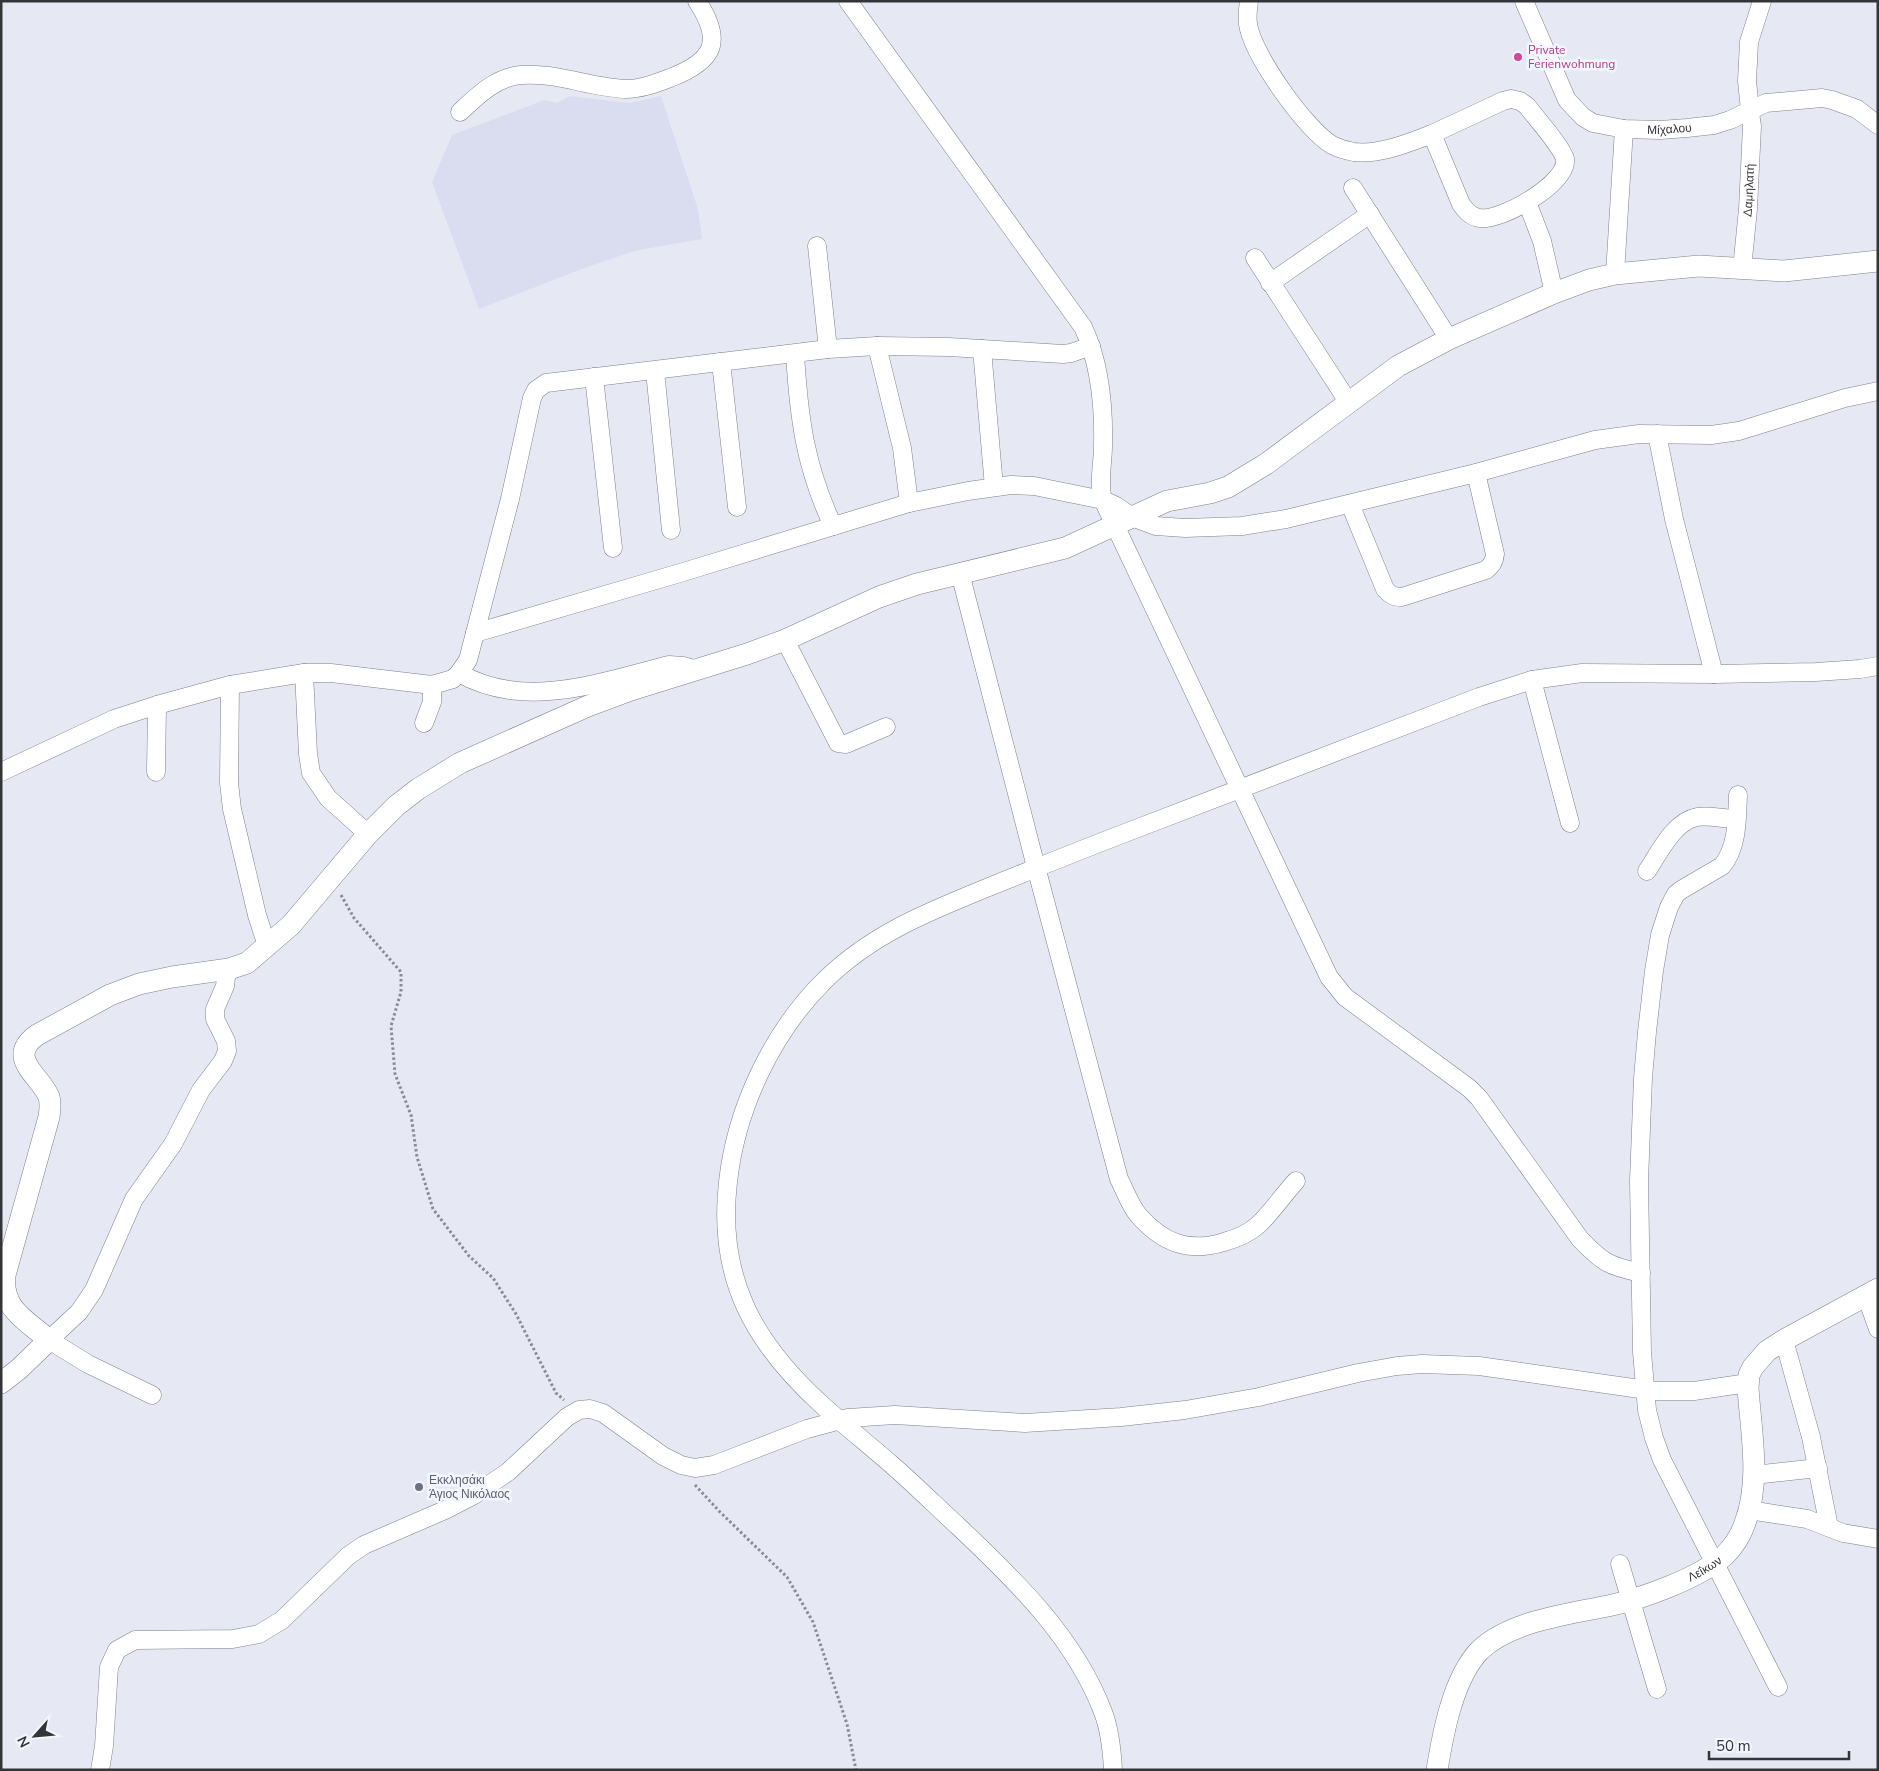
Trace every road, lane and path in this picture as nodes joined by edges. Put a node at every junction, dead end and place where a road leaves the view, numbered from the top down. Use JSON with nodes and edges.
{"nodes":[{"id":1,"x":697,"y":1,"type":"edge"},
{"id":2,"x":848,"y":1,"type":"edge"},
{"id":3,"x":1249,"y":1,"type":"edge"},
{"id":4,"x":1524,"y":1,"type":"edge"},
{"id":5,"x":1762,"y":1,"type":"edge"},
{"id":6,"x":460,"y":112,"type":"dead end"},
{"id":7,"x":1878,"y":125,"type":"edge"},
{"id":8,"x":1624,"y":129,"type":"junction"},
{"id":9,"x":1432,"y":134,"type":"junction"},
{"id":10,"x":1353,"y":188,"type":"dead end"},
{"id":11,"x":1527,"y":202,"type":"junction"},
{"id":12,"x":1370,"y":214,"type":"junction"},
{"id":13,"x":817,"y":246,"type":"dead end"},
{"id":14,"x":1255,"y":258,"type":"dead end"},
{"id":15,"x":1878,"y":261,"type":"edge"},
{"id":16,"x":1742,"y":269,"type":"junction"},
{"id":17,"x":1615,"y":274,"type":"junction"},
{"id":18,"x":1270,"y":283,"type":"junction"},
{"id":19,"x":1554,"y":293,"type":"junction"},
{"id":20,"x":1449,"y":339,"type":"junction"},
{"id":21,"x":877,"y":346,"type":"junction"},
{"id":22,"x":1091,"y":346,"type":"junction"},
{"id":23,"x":982,"y":348,"type":"junction"},
{"id":24,"x":828,"y":349,"type":"junction"},
{"id":25,"x":795,"y":354,"type":"junction"},
{"id":26,"x":721,"y":362,"type":"junction"},
{"id":27,"x":654,"y":371,"type":"junction"},
{"id":28,"x":594,"y":378,"type":"junction"},
{"id":29,"x":1878,"y":391,"type":"edge"},
{"id":30,"x":1348,"y":404,"type":"junction"},
{"id":31,"x":1657,"y":434,"type":"junction"},
{"id":32,"x":1476,"y":473,"type":"junction"},
{"id":33,"x":994,"y":487,"type":"junction"},
{"id":34,"x":1103,"y":500,"type":"junction"},
{"id":35,"x":909,"y":503,"type":"junction"},
{"id":36,"x":1350,"y":504,"type":"junction"},
{"id":37,"x":737,"y":507,"type":"dead end"},
{"id":38,"x":1123,"y":522,"type":"junction"},
{"id":39,"x":833,"y":526,"type":"junction"},
{"id":40,"x":671,"y":530,"type":"dead end"},
{"id":41,"x":613,"y":548,"type":"dead end"},
{"id":42,"x":960,"y":573,"type":"junction"},
{"id":43,"x":475,"y":633,"type":"junction"},
{"id":44,"x":785,"y":640,"type":"junction"},
{"id":45,"x":1878,"y":666,"type":"edge"},
{"id":46,"x":698,"y":670,"type":"junction"},
{"id":47,"x":304,"y":673,"type":"junction"},
{"id":48,"x":459,"y":673,"type":"junction"},
{"id":49,"x":1714,"y":674,"type":"junction"},
{"id":50,"x":1532,"y":680,"type":"junction"},
{"id":51,"x":230,"y":684,"type":"junction"},
{"id":52,"x":432,"y":685,"type":"junction"},
{"id":53,"x":157,"y":705,"type":"junction"},
{"id":54,"x":424,"y":723,"type":"dead end"},
{"id":55,"x":886,"y":727,"type":"dead end"},
{"id":56,"x":1,"y":772,"type":"edge"},
{"id":57,"x":156,"y":772,"type":"dead end"},
{"id":58,"x":1242,"y":789,"type":"junction"},
{"id":59,"x":1738,"y":794,"type":"dead end"},
{"id":60,"x":1736,"y":820,"type":"junction"},
{"id":61,"x":1570,"y":823,"type":"dead end"},
{"id":62,"x":368,"y":834,"type":"junction"},
{"id":63,"x":1036,"y":868,"type":"junction"},
{"id":64,"x":1647,"y":871,"type":"dead end"},
{"id":65,"x":331,"y":879,"type":"junction"},
{"id":66,"x":268,"y":946,"type":"junction"},
{"id":67,"x":227,"y":969,"type":"junction"},
{"id":68,"x":1296,"y":1181,"type":"dead end"},
{"id":69,"x":1641,"y":1273,"type":"junction"},
{"id":70,"x":1872,"y":1292,"type":"edge"},
{"id":71,"x":1878,"y":1328,"type":"edge"},
{"id":72,"x":49,"y":1340,"type":"junction"},
{"id":73,"x":1784,"y":1340,"type":"junction"},
{"id":74,"x":1,"y":1383,"type":"edge"},
{"id":75,"x":1748,"y":1383,"type":"junction"},
{"id":76,"x":1644,"y":1391,"type":"junction"},
{"id":77,"x":152,"y":1395,"type":"dead end"},
{"id":78,"x":579,"y":1410,"type":"junction"},
{"id":79,"x":839,"y":1419,"type":"junction"},
{"id":80,"x":682,"y":1465,"type":"junction"},
{"id":81,"x":1818,"y":1468,"type":"junction"},
{"id":82,"x":1754,"y":1475,"type":"junction"},
{"id":83,"x":1749,"y":1510,"type":"junction"},
{"id":84,"x":1829,"y":1527,"type":"junction"},
{"id":85,"x":1878,"y":1539,"type":"edge"},
{"id":86,"x":1714,"y":1563,"type":"junction"},
{"id":87,"x":1620,"y":1564,"type":"dead end"},
{"id":88,"x":1630,"y":1600,"type":"junction"},
{"id":89,"x":1778,"y":1687,"type":"dead end"},
{"id":90,"x":1657,"y":1688,"type":"dead end"},
{"id":91,"x":100,"y":1770,"type":"edge"},
{"id":92,"x":856,"y":1770,"type":"edge"},
{"id":93,"x":1113,"y":1770,"type":"edge"},
{"id":94,"x":1437,"y":1770,"type":"edge"}],
"edges":[{"from":1,"to":6,"type":"street"},
{"from":2,"to":22,"type":"street"},
{"from":3,"to":9,"type":"street"},
{"from":4,"to":8,"type":"street","name":"Μίχαλου"},
{"from":5,"to":16,"type":"street","name":"Δαμηλατή"},
{"from":7,"to":8,"type":"street","name":"Μίχαλου"},
{"from":8,"to":17,"type":"street"},
{"from":9,"to":11,"type":"street"},
{"from":9,"to":11,"type":"street"},
{"from":10,"to":12,"type":"street"},
{"from":11,"to":19,"type":"street"},
{"from":12,"to":18,"type":"street"},
{"from":12,"to":20,"type":"street"},
{"from":13,"to":24,"type":"street"},
{"from":14,"to":18,"type":"street"},
{"from":15,"to":16,"type":"street"},
{"from":16,"to":17,"type":"street"},
{"from":17,"to":19,"type":"street"},
{"from":18,"to":30,"type":"street"},
{"from":19,"to":20,"type":"street"},
{"from":20,"to":30,"type":"street"},
{"from":21,"to":23,"type":"street"},
{"from":21,"to":24,"type":"street"},
{"from":21,"to":35,"type":"street"},
{"from":22,"to":23,"type":"street"},
{"from":22,"to":34,"type":"street"},
{"from":23,"to":33,"type":"street"},
{"from":24,"to":25,"type":"street"},
{"from":25,"to":26,"type":"street"},
{"from":25,"to":39,"type":"street"},
{"from":26,"to":27,"type":"street"},
{"from":26,"to":37,"type":"street"},
{"from":27,"to":28,"type":"street"},
{"from":27,"to":40,"type":"street"},
{"from":28,"to":41,"type":"street"},
{"from":28,"to":43,"type":"street"},
{"from":29,"to":31,"type":"street"},
{"from":30,"to":38,"type":"street"},
{"from":31,"to":32,"type":"street"},
{"from":31,"to":49,"type":"street"},
{"from":32,"to":36,"type":"street"},
{"from":32,"to":36,"type":"street"},
{"from":33,"to":34,"type":"street"},
{"from":33,"to":35,"type":"street"},
{"from":34,"to":38,"type":"street"},
{"from":35,"to":39,"type":"street"},
{"from":36,"to":38,"type":"street"},
{"from":38,"to":42,"type":"street"},
{"from":38,"to":58,"type":"street"},
{"from":39,"to":43,"type":"street"},
{"from":42,"to":44,"type":"street"},
{"from":42,"to":63,"type":"street"},
{"from":43,"to":48,"type":"street"},
{"from":44,"to":46,"type":"street"},
{"from":44,"to":55,"type":"street"},
{"from":45,"to":49,"type":"street"},
{"from":46,"to":48,"type":"street"},
{"from":46,"to":62,"type":"street"},
{"from":47,"to":51,"type":"street"},
{"from":47,"to":52,"type":"street"},
{"from":47,"to":62,"type":"street"},
{"from":48,"to":52,"type":"street"},
{"from":49,"to":50,"type":"street"},
{"from":50,"to":58,"type":"street"},
{"from":50,"to":61,"type":"street"},
{"from":51,"to":53,"type":"street"},
{"from":51,"to":66,"type":"street"},
{"from":52,"to":54,"type":"street"},
{"from":53,"to":56,"type":"street"},
{"from":53,"to":57,"type":"street"},
{"from":58,"to":63,"type":"street"},
{"from":58,"to":69,"type":"street"},
{"from":59,"to":60,"type":"street"},
{"from":60,"to":64,"type":"street"},
{"from":60,"to":69,"type":"street"},
{"from":62,"to":65,"type":"street"},
{"from":63,"to":68,"type":"street"},
{"from":63,"to":79,"type":"street"},
{"from":65,"to":66,"type":"street"},
{"from":65,"to":78,"type":"path"},
{"from":66,"to":67,"type":"street"},
{"from":67,"to":72,"type":"street"},
{"from":67,"to":72,"type":"street"},
{"from":69,"to":76,"type":"street"},
{"from":70,"to":71,"type":"street"},
{"from":70,"to":73,"type":"street","name":"Λεΐκων"},
{"from":72,"to":74,"type":"street"},
{"from":72,"to":77,"type":"street"},
{"from":73,"to":75,"type":"street","name":"Λεΐκων"},
{"from":73,"to":81,"type":"street"},
{"from":75,"to":76,"type":"street"},
{"from":75,"to":82,"type":"street","name":"Λεΐκων"},
{"from":76,"to":79,"type":"street"},
{"from":76,"to":86,"type":"street"},
{"from":78,"to":80,"type":"street"},
{"from":78,"to":91,"type":"street"},
{"from":79,"to":80,"type":"street"},
{"from":79,"to":93,"type":"street"},
{"from":80,"to":92,"type":"path"},
{"from":81,"to":82,"type":"street"},
{"from":81,"to":84,"type":"street"},
{"from":82,"to":83,"type":"street","name":"Λεΐκων"},
{"from":83,"to":84,"type":"street"},
{"from":83,"to":86,"type":"street","name":"Λεΐκων"},
{"from":84,"to":85,"type":"street"},
{"from":86,"to":88,"type":"street","name":"Λεΐκων"},
{"from":86,"to":89,"type":"street"},
{"from":87,"to":88,"type":"street"},
{"from":88,"to":90,"type":"street"},
{"from":88,"to":94,"type":"street","name":"Λεΐκων"}]}
